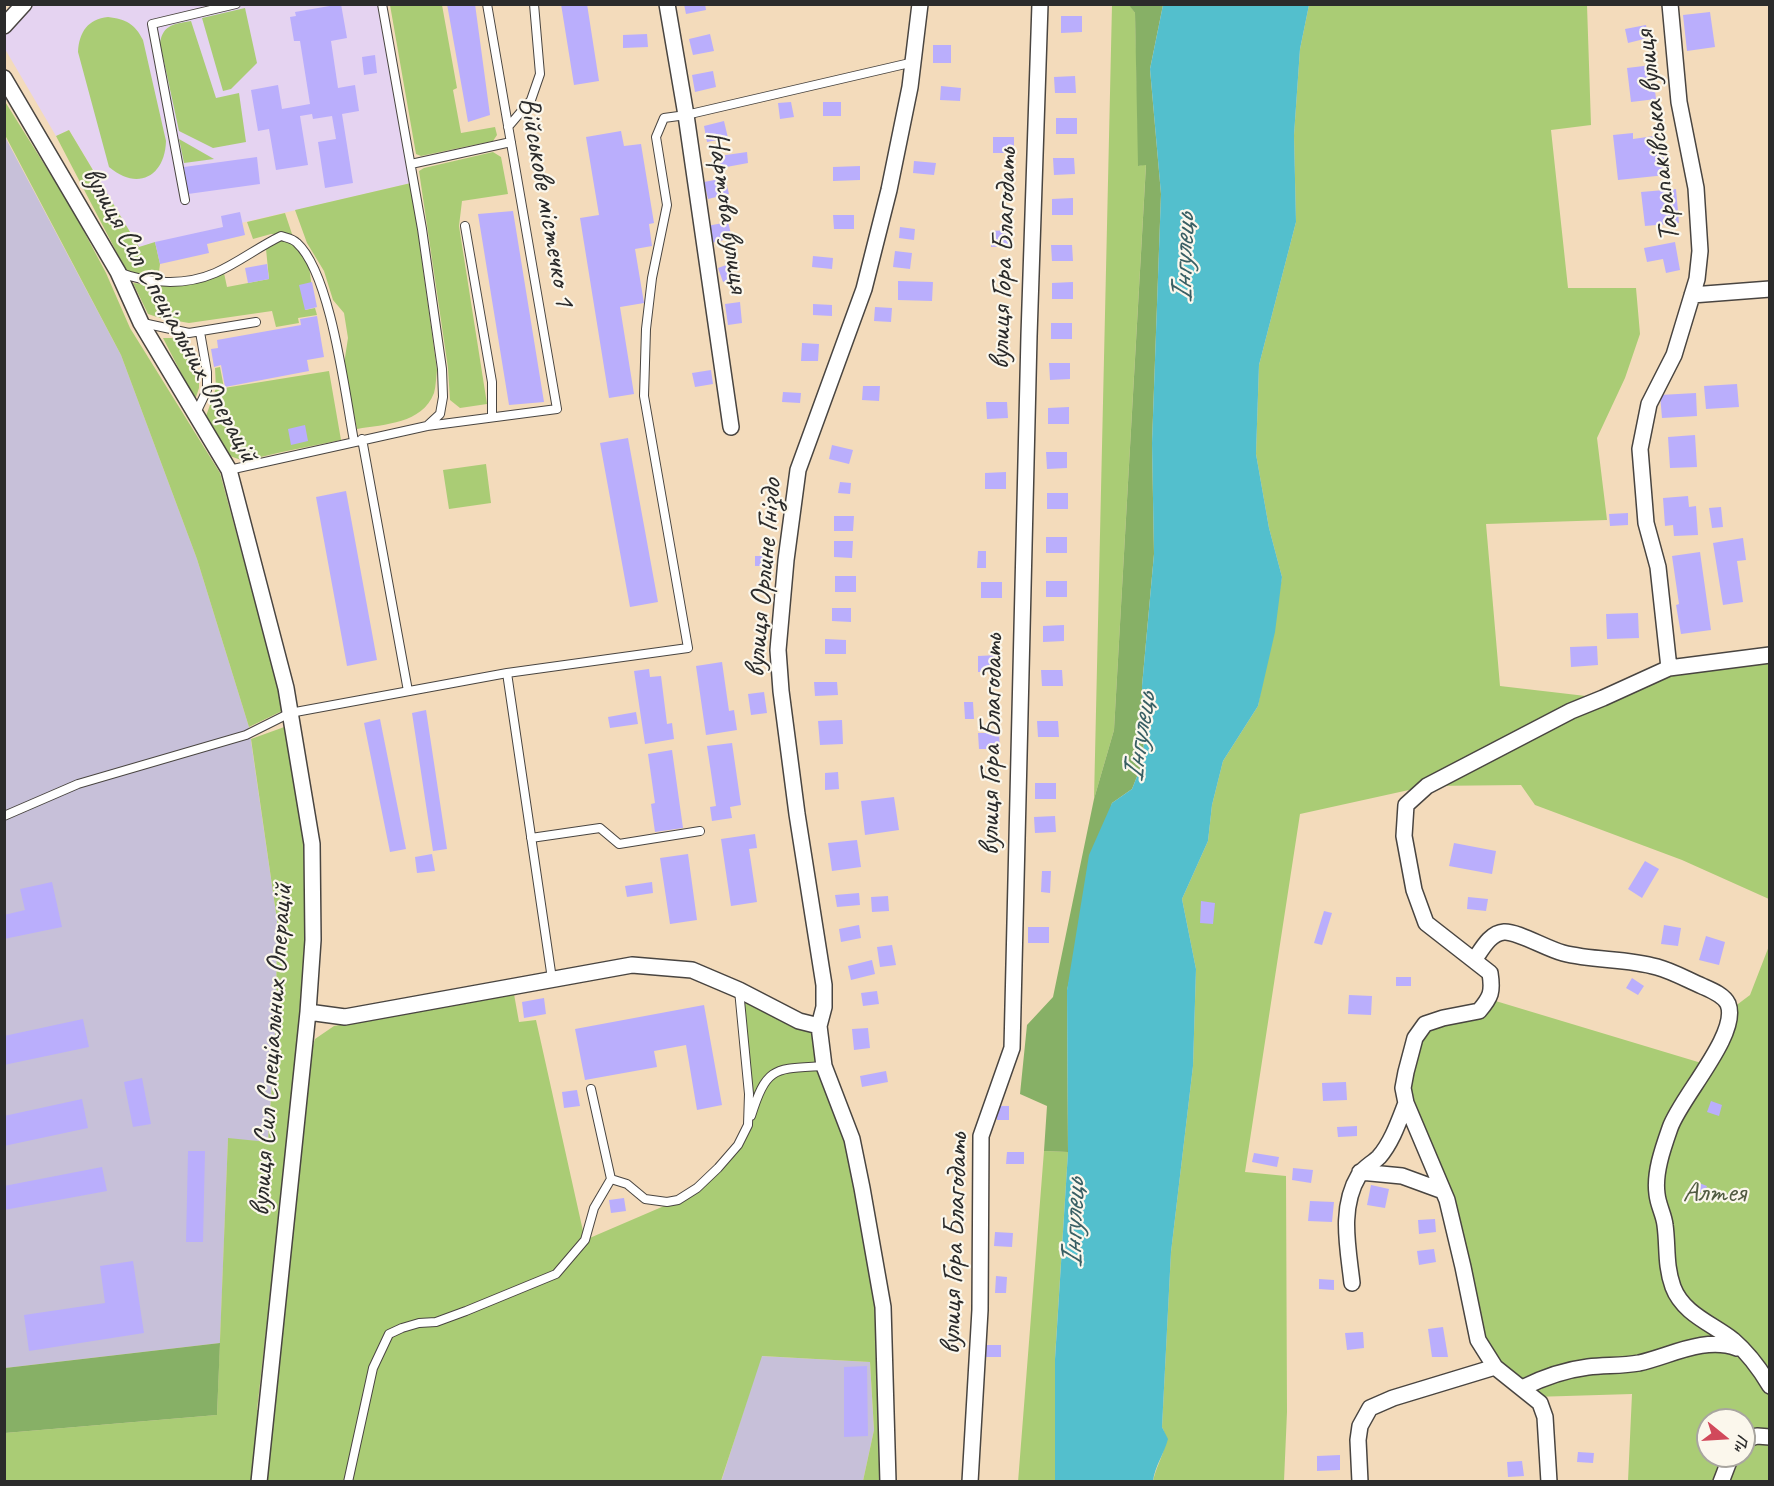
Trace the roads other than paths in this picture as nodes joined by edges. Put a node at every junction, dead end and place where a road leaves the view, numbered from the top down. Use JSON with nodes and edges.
{"nodes":[{"id":1,"x":24,"y":4,"type":"edge"},
{"id":2,"x":236,"y":4,"type":"edge"},
{"id":3,"x":382,"y":4,"type":"edge"},
{"id":4,"x":487,"y":4,"type":"edge"},
{"id":5,"x":534,"y":4,"type":"edge"},
{"id":6,"x":667,"y":4,"type":"edge"},
{"id":7,"x":920,"y":4,"type":"edge"},
{"id":8,"x":1040,"y":4,"type":"edge"},
{"id":9,"x":1670,"y":4,"type":"edge"},
{"id":10,"x":4,"y":26,"type":"edge"},
{"id":11,"x":914,"y":62,"type":"junction"},
{"id":12,"x":4,"y":78,"type":"edge"},
{"id":13,"x":686,"y":115,"type":"junction"},
{"id":14,"x":508,"y":127,"type":"junction"},
{"id":15,"x":511,"y":142,"type":"junction"},
{"id":16,"x":411,"y":164,"type":"junction"},
{"id":17,"x":184,"y":200,"type":"dead end"},
{"id":18,"x":465,"y":226,"type":"dead end"},
{"id":19,"x":118,"y":272,"type":"junction"},
{"id":20,"x":1770,"y":289,"type":"edge"},
{"id":21,"x":1692,"y":295,"type":"junction"},
{"id":22,"x":256,"y":322,"type":"dead end"},
{"id":23,"x":141,"y":323,"type":"junction"},
{"id":24,"x":200,"y":332,"type":"junction"},
{"id":25,"x":196,"y":413,"type":"junction"},
{"id":26,"x":492,"y":417,"type":"junction"},
{"id":27,"x":428,"y":426,"type":"junction"},
{"id":28,"x":731,"y":427,"type":"dead end"},
{"id":29,"x":358,"y":440,"type":"junction"},
{"id":30,"x":229,"y":470,"type":"junction"},
{"id":31,"x":1770,"y":656,"type":"edge"},
{"id":32,"x":1669,"y":668,"type":"junction"},
{"id":33,"x":507,"y":673,"type":"junction"},
{"id":34,"x":408,"y":691,"type":"junction"},
{"id":35,"x":290,"y":713,"type":"junction"},
{"id":36,"x":4,"y":816,"type":"edge"},
{"id":37,"x":700,"y":831,"type":"dead end"},
{"id":38,"x":531,"y":838,"type":"junction"},
{"id":39,"x":1475,"y":959,"type":"junction"},
{"id":40,"x":552,"y":979,"type":"junction"},
{"id":41,"x":739,"y":990,"type":"junction"},
{"id":42,"x":308,"y":1012,"type":"junction"},
{"id":43,"x":819,"y":1026,"type":"junction"},
{"id":44,"x":824,"y":1066,"type":"junction"},
{"id":45,"x":591,"y":1089,"type":"dead end"},
{"id":46,"x":1406,"y":1103,"type":"junction"},
{"id":47,"x":748,"y":1125,"type":"junction"},
{"id":48,"x":1360,"y":1172,"type":"junction"},
{"id":49,"x":611,"y":1179,"type":"junction"},
{"id":50,"x":1443,"y":1191,"type":"junction"},
{"id":51,"x":1352,"y":1283,"type":"dead end"},
{"id":52,"x":1746,"y":1351,"type":"junction"},
{"id":53,"x":1495,"y":1367,"type":"junction"},
{"id":54,"x":1770,"y":1386,"type":"edge"},
{"id":55,"x":1522,"y":1388,"type":"junction"},
{"id":56,"x":259,"y":1482,"type":"edge"},
{"id":57,"x":348,"y":1482,"type":"edge"},
{"id":58,"x":888,"y":1482,"type":"edge"},
{"id":59,"x":970,"y":1482,"type":"edge"},
{"id":60,"x":1360,"y":1482,"type":"edge"},
{"id":61,"x":1549,"y":1482,"type":"edge"}],
"edges":[{"from":1,"to":10,"type":"street"},
{"from":2,"to":17,"type":"lane"},
{"from":3,"to":16,"type":"lane"},
{"from":4,"to":14,"type":"lane","name":"Військове містечко 1"},
{"from":5,"to":14,"type":"lane"},
{"from":6,"to":13,"type":"street","name":"Нартова вулиця"},
{"from":7,"to":11,"type":"street","name":"вулиця Орлине Гніздо"},
{"from":8,"to":59,"type":"street","name":"вулиця Гора Благодать"},
{"from":9,"to":21,"type":"street","name":"Тарапаківська вулиця"},
{"from":11,"to":13,"type":"lane"},
{"from":11,"to":43,"type":"street","name":"вулиця Орлине Гніздо"},
{"from":12,"to":19,"type":"street","name":"вулиця Сил Спеціальних Операцій"},
{"from":13,"to":28,"type":"street","name":"Нартова вулиця"},
{"from":13,"to":33,"type":"lane"},
{"from":14,"to":15,"type":"lane","name":"Військове містечко 1"},
{"from":15,"to":16,"type":"lane"},
{"from":15,"to":26,"type":"lane","name":"Військове містечко 1"},
{"from":16,"to":27,"type":"lane"},
{"from":18,"to":26,"type":"lane"},
{"from":19,"to":23,"type":"street","name":"вулиця Сил Спеціальних Операцій"},
{"from":19,"to":29,"type":"lane"},
{"from":20,"to":21,"type":"street"},
{"from":21,"to":32,"type":"street","name":"Тарапаківська вулиця"},
{"from":22,"to":24,"type":"lane"},
{"from":23,"to":24,"type":"lane"},
{"from":23,"to":25,"type":"street","name":"вулиця Сил Спеціальних Операцій"},
{"from":24,"to":25,"type":"lane"},
{"from":25,"to":30,"type":"street","name":"вулиця Сил Спеціальних Операцій"},
{"from":26,"to":27,"type":"lane"},
{"from":27,"to":29,"type":"lane"},
{"from":29,"to":30,"type":"lane"},
{"from":29,"to":34,"type":"lane"},
{"from":30,"to":35,"type":"street","name":"вулиця Сил Спеціальних Операцій"},
{"from":31,"to":32,"type":"street"},
{"from":32,"to":39,"type":"street"},
{"from":33,"to":34,"type":"lane"},
{"from":33,"to":38,"type":"lane"},
{"from":34,"to":35,"type":"lane"},
{"from":35,"to":36,"type":"lane"},
{"from":35,"to":42,"type":"street","name":"вулиця Сил Спеціальних Операцій"},
{"from":37,"to":38,"type":"lane"},
{"from":38,"to":40,"type":"lane"},
{"from":39,"to":46,"type":"street"},
{"from":39,"to":52,"type":"street"},
{"from":40,"to":41,"type":"street"},
{"from":40,"to":42,"type":"street"},
{"from":41,"to":43,"type":"street"},
{"from":41,"to":47,"type":"lane"},
{"from":42,"to":56,"type":"street","name":"вулиця Сил Спеціальних Операцій"},
{"from":43,"to":44,"type":"street","name":"вулиця Орлине Гніздо"},
{"from":44,"to":47,"type":"lane"},
{"from":44,"to":58,"type":"street","name":"вулиця Орлине Гніздо"},
{"from":45,"to":49,"type":"lane"},
{"from":46,"to":48,"type":"street"},
{"from":46,"to":50,"type":"street"},
{"from":47,"to":49,"type":"lane"},
{"from":48,"to":50,"type":"street"},
{"from":48,"to":51,"type":"street"},
{"from":49,"to":57,"type":"lane"},
{"from":50,"to":53,"type":"street"},
{"from":52,"to":54,"type":"street"},
{"from":52,"to":55,"type":"street"},
{"from":53,"to":55,"type":"street"},
{"from":53,"to":60,"type":"street"},
{"from":55,"to":61,"type":"street"}]}
